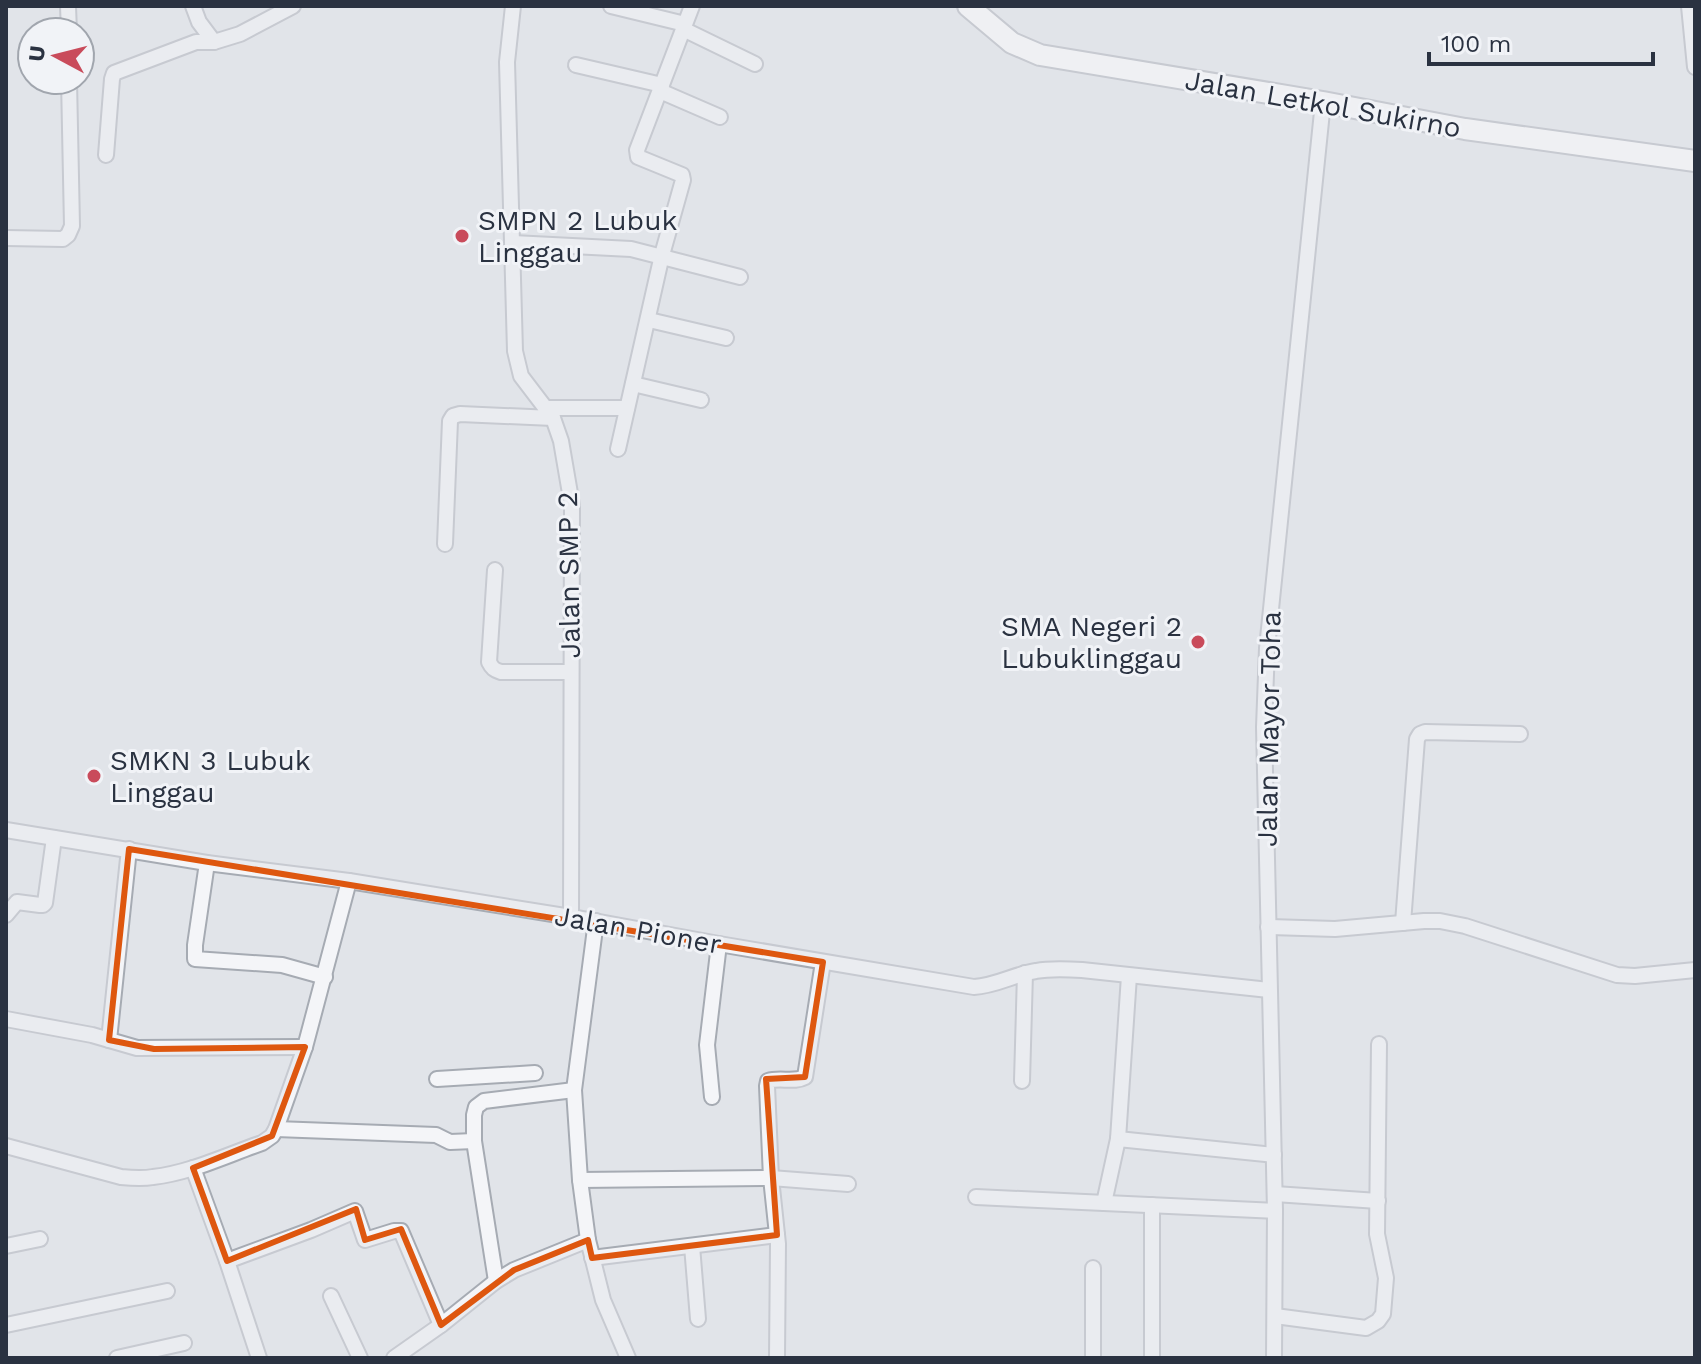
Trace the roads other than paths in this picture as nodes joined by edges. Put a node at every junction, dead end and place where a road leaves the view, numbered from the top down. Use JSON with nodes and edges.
{"nodes":[{"id":1,"x":193,"y":6,"type":"edge"},
{"id":2,"x":293,"y":6,"type":"edge"},
{"id":3,"x":513,"y":6,"type":"edge"},
{"id":4,"x":611,"y":6,"type":"edge"},
{"id":5,"x":692,"y":6,"type":"edge"},
{"id":6,"x":968,"y":6,"type":"edge"},
{"id":7,"x":1689,"y":6,"type":"edge"},
{"id":8,"x":684,"y":26,"type":"junction"},
{"id":9,"x":214,"y":42,"type":"junction"},
{"id":10,"x":755,"y":64,"type":"dead end"},
{"id":11,"x":576,"y":65,"type":"dead end"},
{"id":12,"x":1695,"y":67,"type":"edge"},
{"id":13,"x":661,"y":88,"type":"junction"},
{"id":14,"x":69,"y":96,"type":"edge"},
{"id":15,"x":1323,"y":102,"type":"junction"},
{"id":16,"x":720,"y":117,"type":"dead end"},
{"id":17,"x":106,"y":155,"type":"dead end"},
{"id":18,"x":1695,"y":161,"type":"edge"},
{"id":19,"x":6,"y":238,"type":"edge"},
{"id":20,"x":513,"y":243,"type":"junction"},
{"id":21,"x":662,"y":255,"type":"junction"},
{"id":22,"x":740,"y":277,"type":"dead end"},
{"id":23,"x":649,"y":320,"type":"junction"},
{"id":24,"x":726,"y":338,"type":"dead end"},
{"id":25,"x":633,"y":384,"type":"junction"},
{"id":26,"x":701,"y":400,"type":"dead end"},
{"id":27,"x":627,"y":408,"type":"junction"},
{"id":28,"x":549,"y":413,"type":"junction"},
{"id":29,"x":618,"y":449,"type":"dead end"},
{"id":30,"x":445,"y":544,"type":"dead end"},
{"id":31,"x":495,"y":570,"type":"dead end"},
{"id":32,"x":571,"y":672,"type":"junction"},
{"id":33,"x":1520,"y":734,"type":"dead end"},
{"id":34,"x":6,"y":830,"type":"edge"},
{"id":35,"x":54,"y":838,"type":"junction"},
{"id":36,"x":129,"y":849,"type":"junction"},
{"id":37,"x":207,"y":863,"type":"junction"},
{"id":38,"x":349,"y":881,"type":"junction"},
{"id":39,"x":6,"y":915,"type":"edge"},
{"id":40,"x":571,"y":917,"type":"junction"},
{"id":41,"x":596,"y":921,"type":"junction"},
{"id":42,"x":1403,"y":923,"type":"junction"},
{"id":43,"x":1268,"y":927,"type":"junction"},
{"id":44,"x":719,"y":944,"type":"junction"},
{"id":45,"x":823,"y":962,"type":"junction"},
{"id":46,"x":1695,"y":970,"type":"edge"},
{"id":47,"x":1025,"y":973,"type":"junction"},
{"id":48,"x":1129,"y":976,"type":"junction"},
{"id":49,"x":325,"y":977,"type":"junction"},
{"id":50,"x":1269,"y":990,"type":"junction"},
{"id":51,"x":6,"y":1019,"type":"edge"},
{"id":52,"x":109,"y":1040,"type":"junction"},
{"id":53,"x":1379,"y":1044,"type":"dead end"},
{"id":54,"x":305,"y":1047,"type":"junction"},
{"id":55,"x":535,"y":1073,"type":"dead end"},
{"id":56,"x":481,"y":1077,"type":"junction"},
{"id":57,"x":437,"y":1079,"type":"dead end"},
{"id":58,"x":1022,"y":1081,"type":"dead end"},
{"id":59,"x":574,"y":1090,"type":"junction"},
{"id":60,"x":712,"y":1097,"type":"dead end"},
{"id":61,"x":484,"y":1101,"type":"junction"},
{"id":62,"x":276,"y":1129,"type":"junction"},
{"id":63,"x":1118,"y":1139,"type":"junction"},
{"id":64,"x":474,"y":1141,"type":"junction"},
{"id":65,"x":6,"y":1146,"type":"edge"},
{"id":66,"x":1274,"y":1155,"type":"junction"},
{"id":67,"x":193,"y":1168,"type":"junction"},
{"id":68,"x":771,"y":1178,"type":"junction"},
{"id":69,"x":580,"y":1180,"type":"junction"},
{"id":70,"x":848,"y":1184,"type":"dead end"},
{"id":71,"x":1275,"y":1194,"type":"junction"},
{"id":72,"x":976,"y":1197,"type":"dead end"},
{"id":73,"x":1378,"y":1201,"type":"junction"},
{"id":74,"x":1104,"y":1203,"type":"junction"},
{"id":75,"x":1152,"y":1205,"type":"junction"},
{"id":76,"x":1275,"y":1211,"type":"junction"},
{"id":77,"x":777,"y":1235,"type":"junction"},
{"id":78,"x":40,"y":1239,"type":"dead end"},
{"id":79,"x":588,"y":1240,"type":"junction"},
{"id":80,"x":6,"y":1246,"type":"edge"},
{"id":81,"x":692,"y":1246,"type":"junction"},
{"id":82,"x":592,"y":1258,"type":"junction"},
{"id":83,"x":227,"y":1261,"type":"junction"},
{"id":84,"x":1093,"y":1268,"type":"dead end"},
{"id":85,"x":496,"y":1281,"type":"junction"},
{"id":86,"x":167,"y":1291,"type":"dead end"},
{"id":87,"x":331,"y":1296,"type":"dead end"},
{"id":88,"x":1275,"y":1316,"type":"junction"},
{"id":89,"x":698,"y":1319,"type":"dead end"},
{"id":90,"x":6,"y":1325,"type":"edge"},
{"id":91,"x":441,"y":1325,"type":"junction"},
{"id":92,"x":184,"y":1343,"type":"dead end"},
{"id":93,"x":117,"y":1358,"type":"edge"},
{"id":94,"x":259,"y":1358,"type":"edge"},
{"id":95,"x":360,"y":1358,"type":"edge"},
{"id":96,"x":394,"y":1358,"type":"edge"},
{"id":97,"x":628,"y":1358,"type":"edge"},
{"id":98,"x":777,"y":1358,"type":"edge"},
{"id":99,"x":1093,"y":1358,"type":"edge"},
{"id":100,"x":1152,"y":1358,"type":"edge"},
{"id":101,"x":1274,"y":1358,"type":"edge"}],
"edges":[{"from":1,"to":9,"type":"street"},
{"from":2,"to":9,"type":"street"},
{"from":3,"to":20,"type":"street","name":"Jalan SMP 2"},
{"from":4,"to":8,"type":"street"},
{"from":5,"to":8,"type":"street"},
{"from":6,"to":15,"type":"main road","name":"Jalan Letkol Sukirno"},
{"from":7,"to":12,"type":"street"},
{"from":8,"to":10,"type":"street"},
{"from":8,"to":13,"type":"street"},
{"from":9,"to":17,"type":"street"},
{"from":11,"to":13,"type":"street"},
{"from":13,"to":16,"type":"street"},
{"from":13,"to":21,"type":"street"},
{"from":14,"to":19,"type":"street"},
{"from":15,"to":18,"type":"main road","name":"Jalan Letkol Sukirno"},
{"from":15,"to":43,"type":"street","name":"Jalan Mayor Toha"},
{"from":20,"to":21,"type":"street"},
{"from":20,"to":28,"type":"street","name":"Jalan SMP 2"},
{"from":21,"to":22,"type":"street"},
{"from":21,"to":23,"type":"street"},
{"from":23,"to":24,"type":"street"},
{"from":23,"to":25,"type":"street"},
{"from":25,"to":26,"type":"street"},
{"from":25,"to":27,"type":"street"},
{"from":27,"to":28,"type":"street"},
{"from":27,"to":29,"type":"street"},
{"from":28,"to":30,"type":"street"},
{"from":28,"to":32,"type":"street","name":"Jalan SMP 2"},
{"from":31,"to":32,"type":"street"},
{"from":32,"to":40,"type":"street","name":"Jalan SMP 2"},
{"from":33,"to":42,"type":"street"},
{"from":34,"to":35,"type":"street","name":"Jalan Pioner"},
{"from":35,"to":36,"type":"street","name":"Jalan Pioner"},
{"from":35,"to":39,"type":"street"},
{"from":36,"to":37,"type":"street","name":"Jalan Pioner"},
{"from":36,"to":52,"type":"street"},
{"from":37,"to":38,"type":"street","name":"Jalan Pioner"},
{"from":37,"to":49,"type":"street"},
{"from":38,"to":40,"type":"street","name":"Jalan Pioner"},
{"from":38,"to":49,"type":"street"},
{"from":40,"to":41,"type":"street","name":"Jalan Pioner"},
{"from":41,"to":44,"type":"street","name":"Jalan Pioner"},
{"from":41,"to":59,"type":"street"},
{"from":42,"to":43,"type":"street"},
{"from":42,"to":46,"type":"street"},
{"from":43,"to":50,"type":"street","name":"Jalan Mayor Toha"},
{"from":44,"to":45,"type":"street","name":"Jalan Pioner"},
{"from":44,"to":60,"type":"street"},
{"from":45,"to":47,"type":"street","name":"Jalan Pioner"},
{"from":45,"to":68,"type":"street"},
{"from":47,"to":48,"type":"street","name":"Jalan Pioner"},
{"from":47,"to":58,"type":"street"},
{"from":48,"to":50,"type":"street","name":"Jalan Pioner"},
{"from":48,"to":63,"type":"street"},
{"from":49,"to":54,"type":"street"},
{"from":50,"to":66,"type":"street","name":"Jalan Mayor Toha"},
{"from":51,"to":52,"type":"street"},
{"from":52,"to":54,"type":"street"},
{"from":53,"to":73,"type":"street"},
{"from":54,"to":62,"type":"street"},
{"from":55,"to":56,"type":"street"},
{"from":56,"to":57,"type":"street"},
{"from":56,"to":61,"type":"street"},
{"from":59,"to":61,"type":"street"},
{"from":59,"to":69,"type":"street"},
{"from":61,"to":64,"type":"street"},
{"from":62,"to":64,"type":"street"},
{"from":62,"to":67,"type":"street"},
{"from":63,"to":66,"type":"street"},
{"from":63,"to":74,"type":"street"},
{"from":64,"to":85,"type":"street"},
{"from":65,"to":67,"type":"street"},
{"from":66,"to":71,"type":"street","name":"Jalan Mayor Toha"},
{"from":67,"to":83,"type":"street"},
{"from":68,"to":69,"type":"street"},
{"from":68,"to":70,"type":"street"},
{"from":68,"to":77,"type":"street"},
{"from":69,"to":79,"type":"street"},
{"from":71,"to":73,"type":"street"},
{"from":71,"to":76,"type":"street","name":"Jalan Mayor Toha"},
{"from":72,"to":74,"type":"street"},
{"from":73,"to":88,"type":"street"},
{"from":74,"to":75,"type":"street"},
{"from":75,"to":76,"type":"street"},
{"from":75,"to":100,"type":"street"},
{"from":76,"to":88,"type":"street","name":"Jalan Mayor Toha"},
{"from":77,"to":81,"type":"street"},
{"from":77,"to":98,"type":"street"},
{"from":78,"to":80,"type":"street"},
{"from":79,"to":82,"type":"street"},
{"from":79,"to":85,"type":"street"},
{"from":81,"to":82,"type":"street"},
{"from":81,"to":89,"type":"street"},
{"from":82,"to":97,"type":"street"},
{"from":83,"to":91,"type":"street"},
{"from":83,"to":94,"type":"street"},
{"from":84,"to":99,"type":"street"},
{"from":85,"to":91,"type":"street"},
{"from":86,"to":90,"type":"street"},
{"from":87,"to":95,"type":"street"},
{"from":88,"to":101,"type":"street","name":"Jalan Mayor Toha"},
{"from":91,"to":96,"type":"street"},
{"from":92,"to":93,"type":"street"}]}
